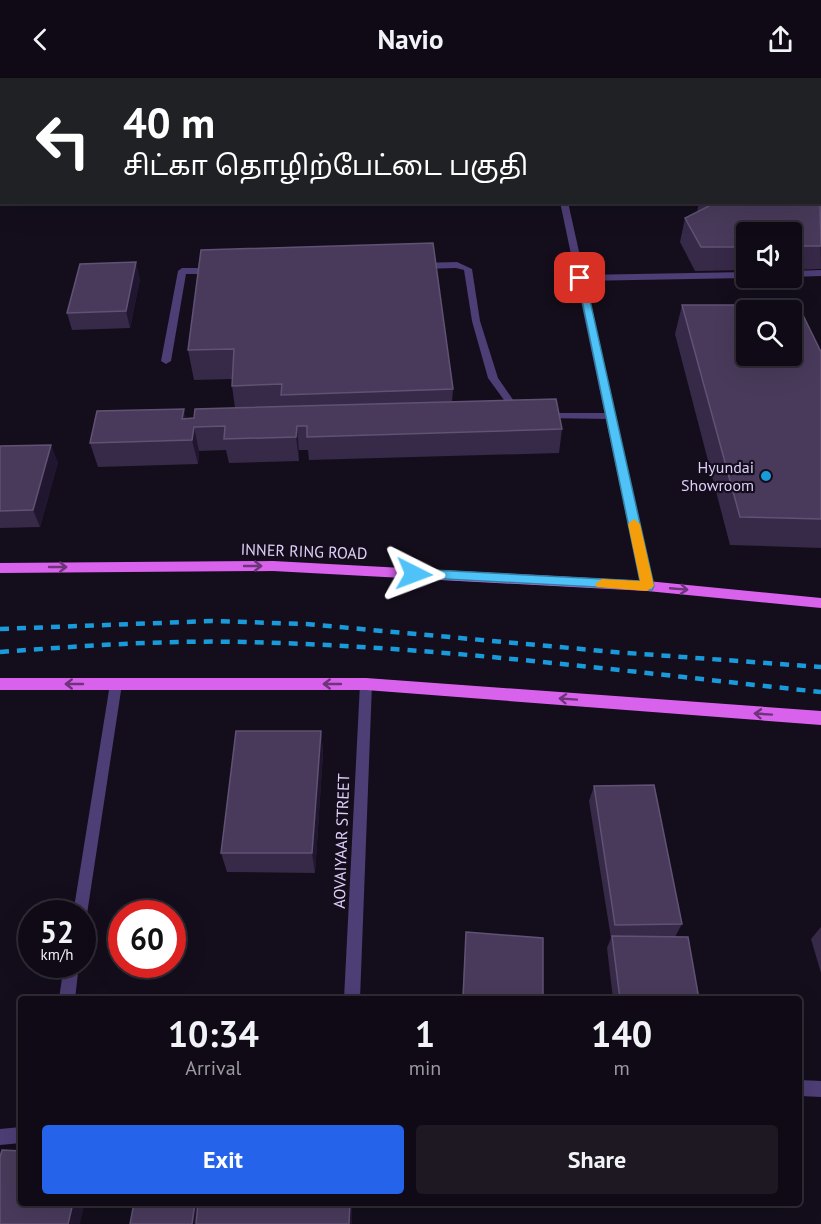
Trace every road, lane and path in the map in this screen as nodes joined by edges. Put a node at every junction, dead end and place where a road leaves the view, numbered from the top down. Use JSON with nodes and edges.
{"nodes":[{"id":1,"x":564,"y":204,"type":"edge"},
{"id":2,"x":409,"y":266,"type":"edge"},
{"id":3,"x":218,"y":270,"type":"edge"},
{"id":4,"x":821,"y":273,"type":"edge"},
{"id":5,"x":736,"y":274,"type":"edge"},
{"id":6,"x":802,"y":274,"type":"edge"},
{"id":7,"x":580,"y":278,"type":"junction"},
{"id":8,"x":166,"y":361,"type":"dead end"},
{"id":9,"x":526,"y":412,"type":"edge"},
{"id":10,"x":536,"y":416,"type":"edge"},
{"id":11,"x":610,"y":416,"type":"junction"},
{"id":12,"x":0,"y":568,"type":"edge"},
{"id":13,"x":647,"y":586,"type":"junction"},
{"id":14,"x":821,"y":603,"type":"edge"},
{"id":15,"x":0,"y":684,"type":"edge"},
{"id":16,"x":116,"y":684,"type":"junction"},
{"id":17,"x":366,"y":684,"type":"junction"},
{"id":18,"x":821,"y":718,"type":"edge"},
{"id":19,"x":82,"y":900,"type":"edge"},
{"id":20,"x":70,"y":978,"type":"edge"},
{"id":21,"x":67,"y":996,"type":"edge"},
{"id":22,"x":352,"y":996,"type":"edge"},
{"id":23,"x":802,"y":1088,"type":"edge"},
{"id":24,"x":821,"y":1089,"type":"edge"},
{"id":25,"x":18,"y":1135,"type":"edge"},
{"id":26,"x":0,"y":1137,"type":"edge"}],
"edges":[{"from":1,"to":7,"type":"street"},
{"from":2,"to":9,"type":"street"},
{"from":3,"to":8,"type":"street"},
{"from":4,"to":6,"type":"street"},
{"from":5,"to":7,"type":"street"},
{"from":7,"to":11,"type":"street"},
{"from":10,"to":11,"type":"street"},
{"from":11,"to":13,"type":"street"},
{"from":12,"to":13,"type":"main road","name":"INNER RING ROAD","one_way":true},
{"from":13,"to":14,"type":"main road","name":"INNER RING ROAD","one_way":true},
{"from":16,"to":15,"type":"main road","one_way":true},
{"from":17,"to":16,"type":"main road","one_way":true},
{"from":16,"to":19,"type":"street"},
{"from":18,"to":17,"type":"main road","one_way":true},
{"from":17,"to":22,"type":"street","name":"AOVAIYAAR STREET"},
{"from":20,"to":21,"type":"street"},
{"from":23,"to":24,"type":"street"},
{"from":25,"to":26,"type":"street"}]}
